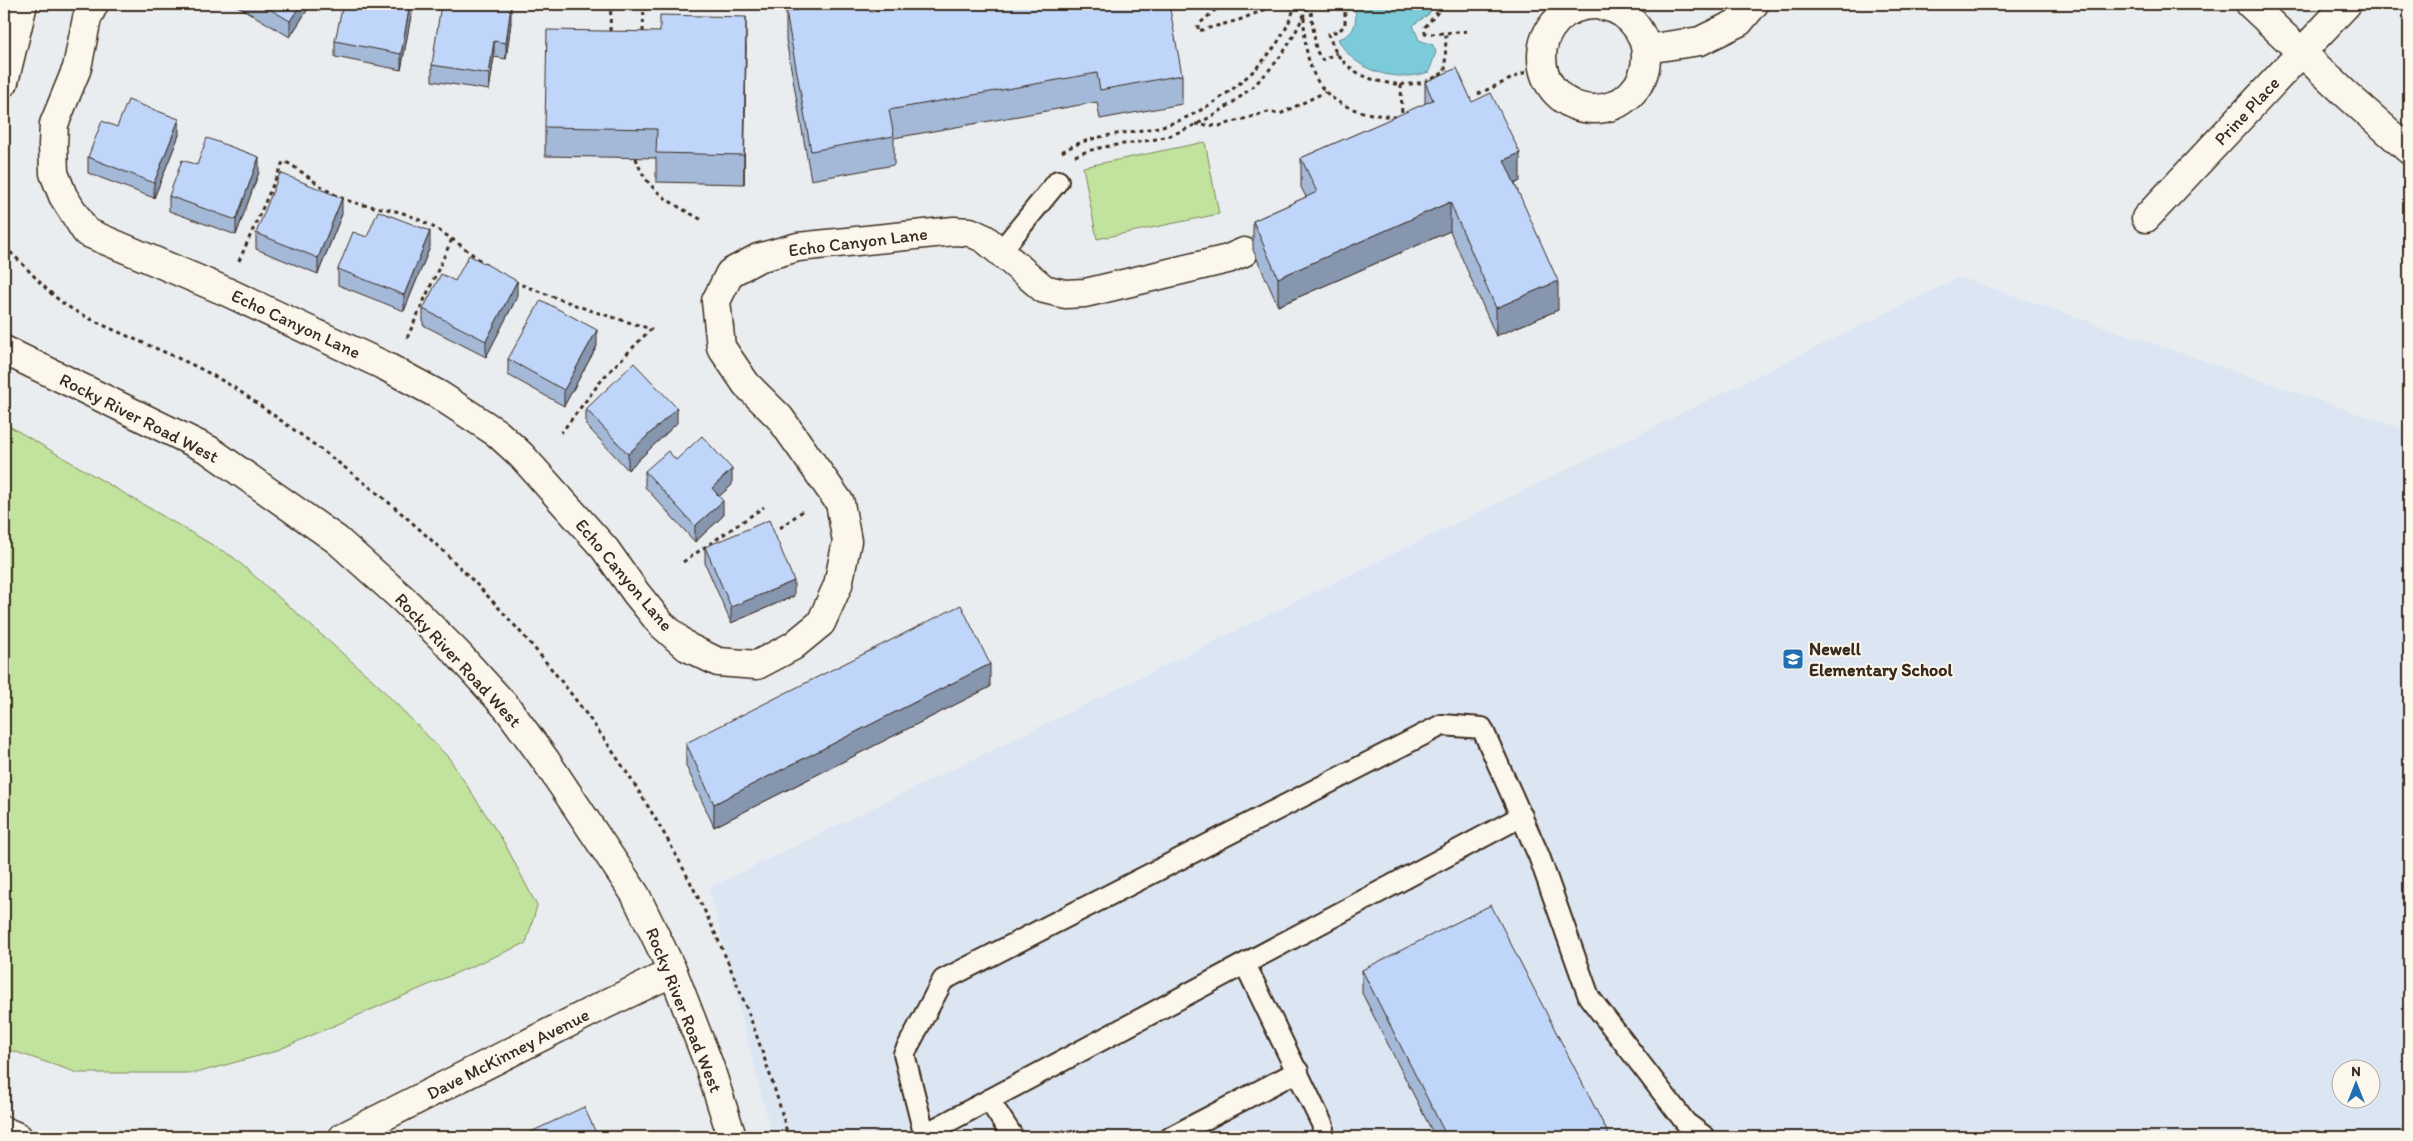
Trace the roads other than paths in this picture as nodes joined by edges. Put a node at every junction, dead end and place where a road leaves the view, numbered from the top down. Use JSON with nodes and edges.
{"nodes":[{"id":1,"x":23,"y":4,"type":"edge"},
{"id":2,"x":94,"y":4,"type":"edge"},
{"id":3,"x":1754,"y":4,"type":"edge"},
{"id":4,"x":2250,"y":4,"type":"edge"},
{"id":5,"x":2347,"y":4,"type":"edge"},
{"id":6,"x":1646,"y":49,"type":"junction"},
{"id":7,"x":2302,"y":52,"type":"junction"},
{"id":8,"x":4,"y":82,"type":"edge"},
{"id":9,"x":2409,"y":150,"type":"edge"},
{"id":10,"x":1058,"y":182,"type":"dead end"},
{"id":11,"x":2146,"y":218,"type":"dead end"},
{"id":12,"x":1000,"y":252,"type":"junction"},
{"id":13,"x":1244,"y":252,"type":"dead end"},
{"id":14,"x":4,"y":350,"type":"edge"},
{"id":15,"x":1522,"y":816,"type":"junction"},
{"id":16,"x":1245,"y":964,"type":"junction"},
{"id":17,"x":673,"y":972,"type":"junction"},
{"id":18,"x":1298,"y":1071,"type":"junction"},
{"id":19,"x":989,"y":1100,"type":"junction"},
{"id":20,"x":4,"y":1131,"type":"edge"},
{"id":21,"x":925,"y":1136,"type":"edge"},
{"id":22,"x":18,"y":1137,"type":"edge"},
{"id":23,"x":343,"y":1137,"type":"edge"},
{"id":24,"x":732,"y":1137,"type":"edge"},
{"id":25,"x":1013,"y":1137,"type":"edge"},
{"id":26,"x":1171,"y":1137,"type":"edge"},
{"id":27,"x":1322,"y":1137,"type":"edge"},
{"id":28,"x":1704,"y":1137,"type":"edge"}],
"edges":[{"from":1,"to":8,"type":"street"},
{"from":2,"to":12,"type":"street","name":"Echo Canyon Lane"},
{"from":3,"to":6,"type":"street"},
{"from":4,"to":7,"type":"street"},
{"from":5,"to":7,"type":"street","name":"Prine Place"},
{"from":6,"to":6,"type":"street"},
{"from":7,"to":9,"type":"street"},
{"from":7,"to":11,"type":"street","name":"Prine Place"},
{"from":10,"to":12,"type":"lane"},
{"from":12,"to":13,"type":"street","name":"Echo Canyon Lane"},
{"from":14,"to":17,"type":"street","name":"Rocky River Road West"},
{"from":15,"to":16,"type":"lane"},
{"from":15,"to":21,"type":"lane"},
{"from":15,"to":28,"type":"lane"},
{"from":16,"to":18,"type":"lane"},
{"from":16,"to":19,"type":"lane"},
{"from":17,"to":23,"type":"street","name":"Dave McKinney Avenue"},
{"from":17,"to":24,"type":"street","name":"Rocky River Road West"},
{"from":18,"to":26,"type":"lane"},
{"from":18,"to":27,"type":"lane"},
{"from":19,"to":21,"type":"lane"},
{"from":19,"to":25,"type":"lane"},
{"from":20,"to":22,"type":"street"}]}
